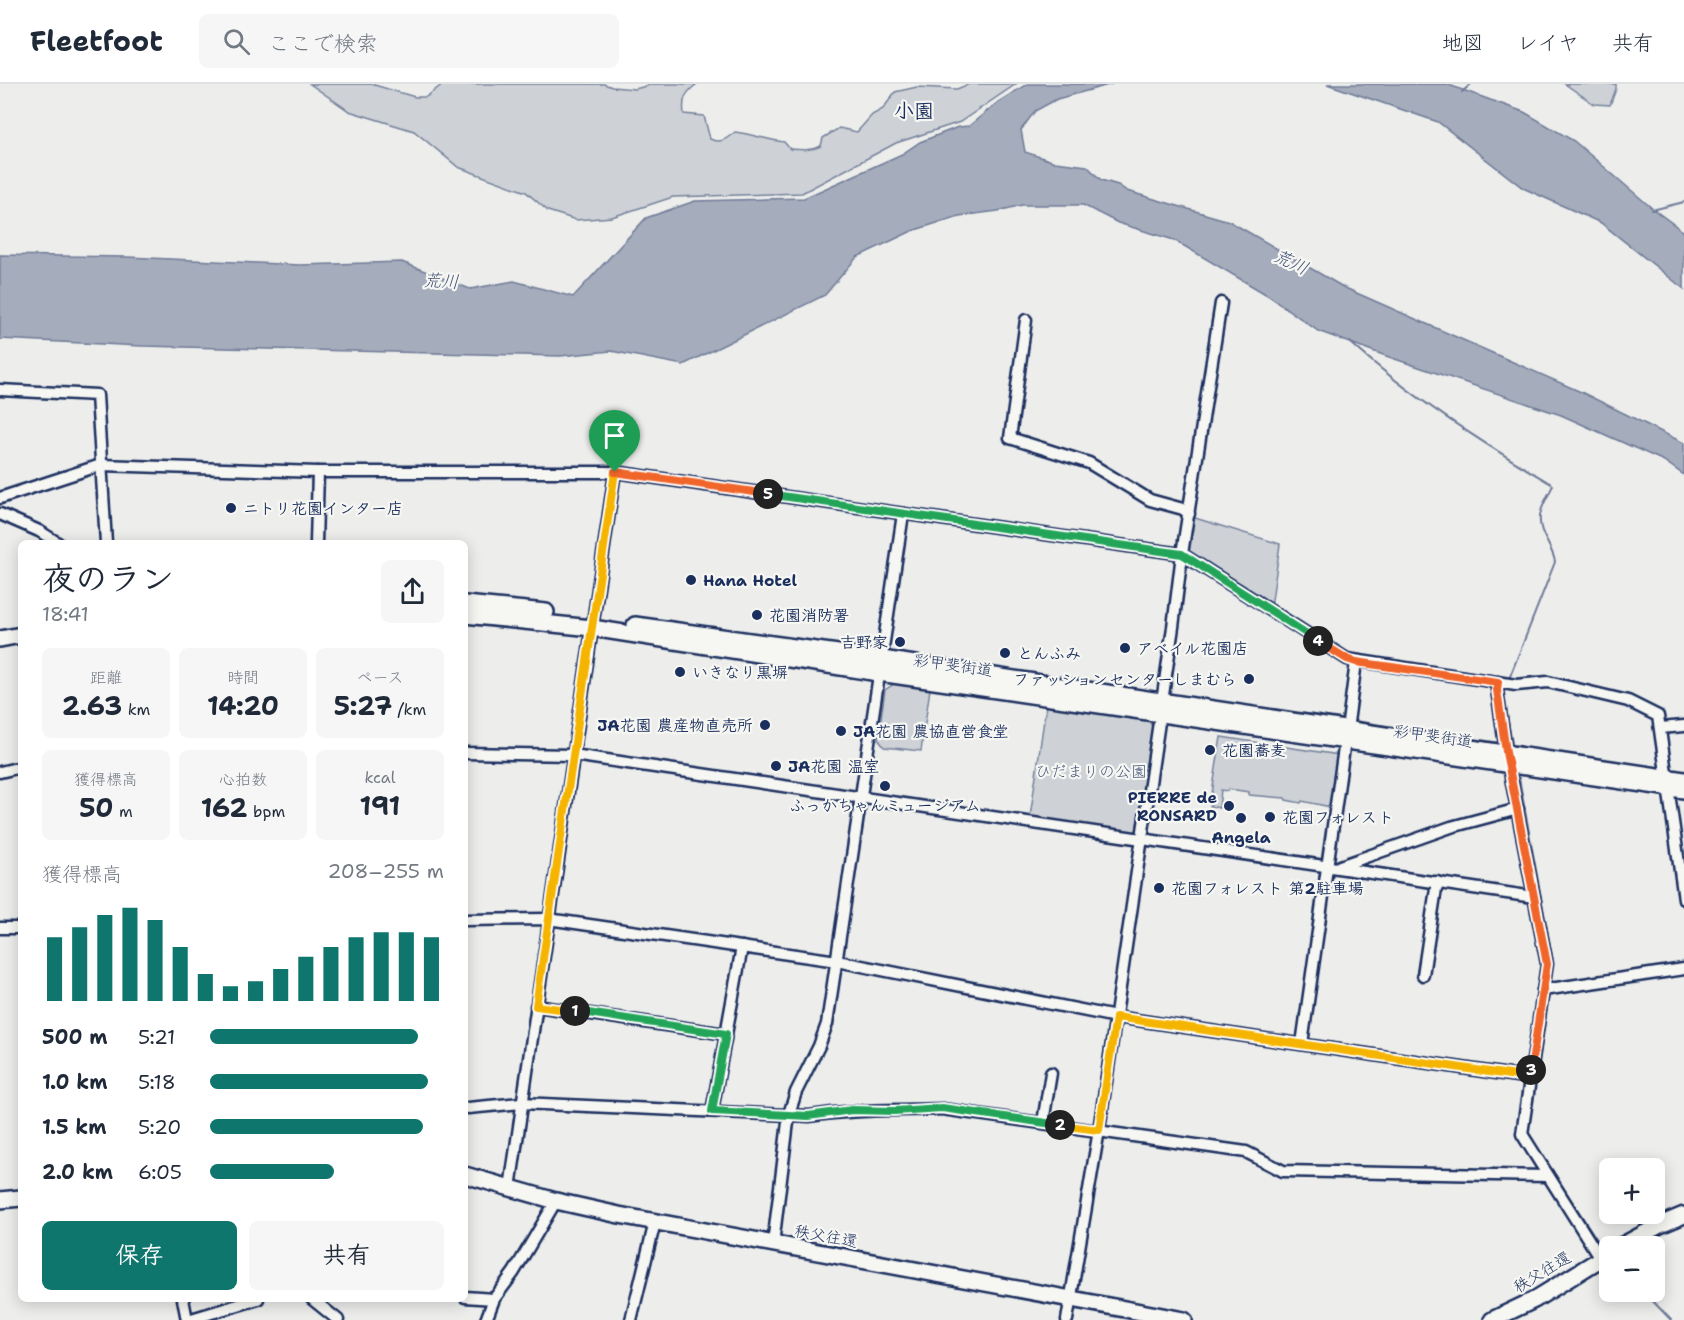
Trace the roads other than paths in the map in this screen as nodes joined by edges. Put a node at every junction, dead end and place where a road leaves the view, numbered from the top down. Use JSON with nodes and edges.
{"nodes":[{"id":1,"x":1221,"y":303,"type":"dead end"},
{"id":2,"x":1026,"y":320,"type":"dead end"},
{"id":3,"x":0,"y":390,"type":"edge"},
{"id":4,"x":101,"y":465,"type":"junction"},
{"id":5,"x":318,"y":472,"type":"junction"},
{"id":6,"x":615,"y":472,"type":"junction"},
{"id":7,"x":0,"y":498,"type":"edge"},
{"id":8,"x":0,"y":514,"type":"edge"},
{"id":9,"x":903,"y":514,"type":"junction"},
{"id":10,"x":1189,"y":514,"type":"junction"},
{"id":11,"x":53,"y":540,"type":"edge"},
{"id":12,"x":106,"y":540,"type":"edge"},
{"id":13,"x":316,"y":540,"type":"edge"},
{"id":14,"x":1182,"y":554,"type":"junction"},
{"id":15,"x":468,"y":604,"type":"edge"},
{"id":16,"x":468,"y":615,"type":"edge"},
{"id":17,"x":593,"y":624,"type":"junction"},
{"id":18,"x":18,"y":625,"type":"edge"},
{"id":19,"x":0,"y":628,"type":"edge"},
{"id":20,"x":18,"y":636,"type":"edge"},
{"id":21,"x":0,"y":639,"type":"edge"},
{"id":22,"x":1356,"y":662,"type":"junction"},
{"id":23,"x":880,"y":666,"type":"junction"},
{"id":24,"x":1504,"y":683,"type":"junction"},
{"id":25,"x":1161,"y":708,"type":"junction"},
{"id":26,"x":1684,"y":726,"type":"edge"},
{"id":27,"x":1660,"y":728,"type":"junction"},
{"id":28,"x":1346,"y":736,"type":"junction"},
{"id":29,"x":468,"y":753,"type":"edge"},
{"id":30,"x":573,"y":756,"type":"junction"},
{"id":31,"x":1508,"y":759,"type":"junction"},
{"id":32,"x":18,"y":768,"type":"edge"},
{"id":33,"x":0,"y":772,"type":"edge"},
{"id":34,"x":1684,"y":780,"type":"edge"},
{"id":35,"x":1673,"y":785,"type":"edge"},
{"id":36,"x":861,"y":798,"type":"junction"},
{"id":37,"x":1518,"y":809,"type":"junction"},
{"id":38,"x":1142,"y":840,"type":"junction"},
{"id":39,"x":1332,"y":867,"type":"junction"},
{"id":40,"x":1437,"y":882,"type":"junction"},
{"id":41,"x":1534,"y":897,"type":"junction"},
{"id":42,"x":1684,"y":898,"type":"edge"},
{"id":43,"x":548,"y":918,"type":"junction"},
{"id":44,"x":468,"y":920,"type":"edge"},
{"id":45,"x":0,"y":928,"type":"edge"},
{"id":46,"x":18,"y":928,"type":"edge"},
{"id":47,"x":742,"y":947,"type":"junction"},
{"id":48,"x":837,"y":961,"type":"junction"},
{"id":49,"x":1684,"y":969,"type":"edge"},
{"id":50,"x":1423,"y":975,"type":"dead end"},
{"id":51,"x":1548,"y":989,"type":"junction"},
{"id":52,"x":536,"y":1006,"type":"junction"},
{"id":53,"x":1116,"y":1017,"type":"junction"},
{"id":54,"x":726,"y":1034,"type":"junction"},
{"id":55,"x":1302,"y":1044,"type":"junction"},
{"id":56,"x":1051,"y":1073,"type":"dead end"},
{"id":57,"x":1530,"y":1078,"type":"junction"},
{"id":58,"x":521,"y":1103,"type":"junction"},
{"id":59,"x":468,"y":1108,"type":"dead end"},
{"id":60,"x":712,"y":1111,"type":"junction"},
{"id":61,"x":789,"y":1114,"type":"junction"},
{"id":62,"x":1042,"y":1122,"type":"junction"},
{"id":63,"x":1099,"y":1130,"type":"junction"},
{"id":64,"x":468,"y":1175,"type":"edge"},
{"id":65,"x":1548,"y":1176,"type":"junction"},
{"id":66,"x":510,"y":1188,"type":"junction"},
{"id":67,"x":18,"y":1198,"type":"edge"},
{"id":68,"x":0,"y":1200,"type":"edge"},
{"id":69,"x":556,"y":1201,"type":"junction"},
{"id":70,"x":1684,"y":1215,"type":"edge"},
{"id":71,"x":656,"y":1222,"type":"junction"},
{"id":72,"x":1640,"y":1236,"type":"edge"},
{"id":73,"x":773,"y":1244,"type":"junction"},
{"id":74,"x":1599,"y":1248,"type":"edge"},
{"id":75,"x":1599,"y":1260,"type":"edge"},
{"id":76,"x":468,"y":1297,"type":"edge"},
{"id":77,"x":494,"y":1299,"type":"junction"},
{"id":78,"x":1071,"y":1299,"type":"junction"},
{"id":79,"x":184,"y":1302,"type":"edge"},
{"id":80,"x":248,"y":1302,"type":"edge"},
{"id":81,"x":316,"y":1302,"type":"edge"},
{"id":82,"x":188,"y":1320,"type":"edge"},
{"id":83,"x":338,"y":1320,"type":"edge"},
{"id":84,"x":486,"y":1320,"type":"edge"},
{"id":85,"x":631,"y":1320,"type":"edge"},
{"id":86,"x":1067,"y":1320,"type":"edge"},
{"id":87,"x":1184,"y":1320,"type":"edge"},
{"id":88,"x":1492,"y":1320,"type":"edge"}],
"edges":[{"from":1,"to":10,"type":"street"},
{"from":2,"to":10,"type":"street"},
{"from":3,"to":4,"type":"street"},
{"from":4,"to":5,"type":"street"},
{"from":4,"to":7,"type":"street"},
{"from":4,"to":12,"type":"street"},
{"from":5,"to":6,"type":"street"},
{"from":5,"to":13,"type":"street"},
{"from":6,"to":9,"type":"street"},
{"from":6,"to":17,"type":"street"},
{"from":8,"to":11,"type":"street"},
{"from":9,"to":14,"type":"street"},
{"from":9,"to":23,"type":"street"},
{"from":10,"to":14,"type":"street"},
{"from":14,"to":22,"type":"street"},
{"from":14,"to":25,"type":"street"},
{"from":15,"to":17,"type":"highway","name":"彩甲斐街道"},
{"from":16,"to":17,"type":"highway","name":"彩甲斐街道"},
{"from":17,"to":23,"type":"highway","name":"彩甲斐街道"},
{"from":17,"to":30,"type":"street"},
{"from":18,"to":19,"type":"highway"},
{"from":20,"to":21,"type":"highway"},
{"from":22,"to":24,"type":"street"},
{"from":22,"to":28,"type":"street"},
{"from":23,"to":25,"type":"highway","name":"彩甲斐街道"},
{"from":23,"to":36,"type":"street"},
{"from":24,"to":27,"type":"street"},
{"from":24,"to":31,"type":"street"},
{"from":25,"to":28,"type":"highway","name":"彩甲斐街道"},
{"from":25,"to":38,"type":"street"},
{"from":26,"to":27,"type":"street"},
{"from":27,"to":35,"type":"street"},
{"from":28,"to":31,"type":"highway","name":"彩甲斐街道"},
{"from":28,"to":39,"type":"street"},
{"from":29,"to":30,"type":"street"},
{"from":30,"to":36,"type":"street"},
{"from":30,"to":43,"type":"street"},
{"from":31,"to":35,"type":"highway","name":"彩甲斐街道"},
{"from":31,"to":37,"type":"street"},
{"from":32,"to":33,"type":"street"},
{"from":34,"to":35,"type":"highway","name":"彩甲斐街道"},
{"from":35,"to":42,"type":"street"},
{"from":36,"to":38,"type":"street"},
{"from":36,"to":48,"type":"street"},
{"from":37,"to":39,"type":"street"},
{"from":37,"to":41,"type":"street"},
{"from":38,"to":39,"type":"street"},
{"from":38,"to":53,"type":"street"},
{"from":39,"to":40,"type":"street"},
{"from":39,"to":55,"type":"street"},
{"from":40,"to":41,"type":"street"},
{"from":40,"to":50,"type":"street"},
{"from":41,"to":51,"type":"street"},
{"from":43,"to":44,"type":"street"},
{"from":43,"to":47,"type":"street"},
{"from":43,"to":52,"type":"street"},
{"from":45,"to":46,"type":"street"},
{"from":47,"to":48,"type":"street"},
{"from":47,"to":54,"type":"street"},
{"from":48,"to":53,"type":"street"},
{"from":48,"to":61,"type":"street"},
{"from":49,"to":51,"type":"street"},
{"from":51,"to":57,"type":"street"},
{"from":52,"to":54,"type":"street"},
{"from":52,"to":58,"type":"street"},
{"from":53,"to":55,"type":"street"},
{"from":53,"to":63,"type":"street"},
{"from":54,"to":60,"type":"street"},
{"from":55,"to":57,"type":"street"},
{"from":56,"to":62,"type":"street"},
{"from":57,"to":65,"type":"street"},
{"from":58,"to":59,"type":"street"},
{"from":58,"to":60,"type":"street"},
{"from":58,"to":66,"type":"street"},
{"from":60,"to":61,"type":"street"},
{"from":61,"to":62,"type":"street"},
{"from":61,"to":73,"type":"street"},
{"from":62,"to":63,"type":"street"},
{"from":63,"to":65,"type":"street"},
{"from":63,"to":78,"type":"street"},
{"from":64,"to":66,"type":"highway","name":"秩父往還"},
{"from":65,"to":74,"type":"street"},
{"from":66,"to":69,"type":"highway","name":"秩父往還"},
{"from":67,"to":68,"type":"highway"},
{"from":69,"to":71,"type":"highway","name":"秩父往還"},
{"from":69,"to":77,"type":"street"},
{"from":70,"to":72,"type":"highway"},
{"from":71,"to":73,"type":"highway","name":"秩父往還"},
{"from":71,"to":85,"type":"street"},
{"from":73,"to":78,"type":"highway","name":"秩父往還"},
{"from":75,"to":88,"type":"highway","name":"秩父往還"},
{"from":76,"to":77,"type":"street"},
{"from":77,"to":84,"type":"street"},
{"from":78,"to":86,"type":"street"},
{"from":78,"to":87,"type":"highway","name":"秩父往還"},
{"from":79,"to":82,"type":"street"},
{"from":80,"to":82,"type":"street"},
{"from":81,"to":83,"type":"street"}]}
